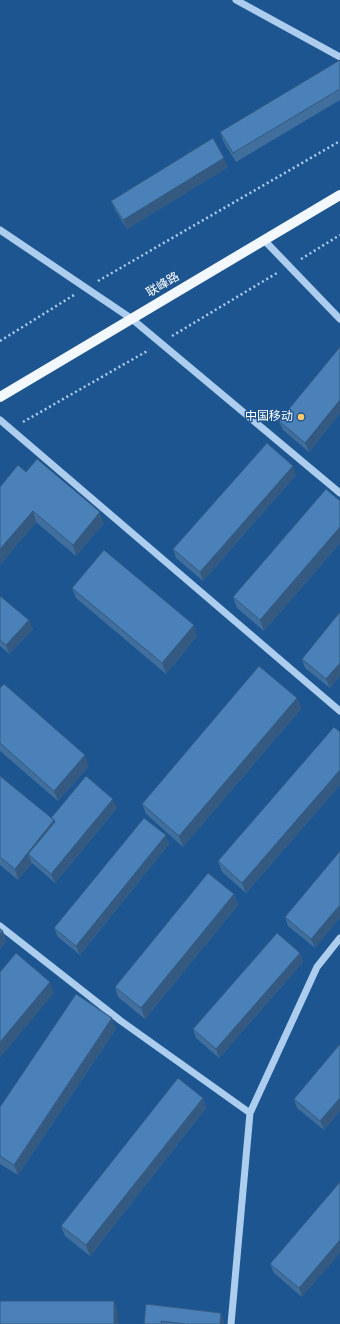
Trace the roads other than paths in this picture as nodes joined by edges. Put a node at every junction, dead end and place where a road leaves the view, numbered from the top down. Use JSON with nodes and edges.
{"nodes":[{"id":1,"x":236,"y":0,"type":"edge"},
{"id":2,"x":340,"y":57,"type":"edge"},
{"id":3,"x":340,"y":195,"type":"edge"},
{"id":4,"x":0,"y":230,"type":"edge"},
{"id":5,"x":264,"y":240,"type":"junction"},
{"id":6,"x":132,"y":319,"type":"junction"},
{"id":7,"x":340,"y":319,"type":"edge"},
{"id":8,"x":0,"y":397,"type":"edge"},
{"id":9,"x":0,"y":420,"type":"edge"},
{"id":10,"x":340,"y":493,"type":"edge"},
{"id":11,"x":340,"y":711,"type":"edge"},
{"id":12,"x":0,"y":926,"type":"edge"},
{"id":13,"x":340,"y":938,"type":"edge"},
{"id":14,"x":250,"y":1114,"type":"junction"},
{"id":15,"x":231,"y":1324,"type":"edge"}],
"edges":[{"from":1,"to":2,"type":"street"},
{"from":3,"to":5,"type":"main road","name":"联峰路"},
{"from":4,"to":6,"type":"street"},
{"from":5,"to":6,"type":"main road","name":"联峰路"},
{"from":5,"to":7,"type":"street"},
{"from":6,"to":8,"type":"main road","name":"联峰路"},
{"from":6,"to":10,"type":"street"},
{"from":9,"to":11,"type":"street"},
{"from":12,"to":14,"type":"street"},
{"from":13,"to":14,"type":"street"},
{"from":14,"to":15,"type":"street"}]}
